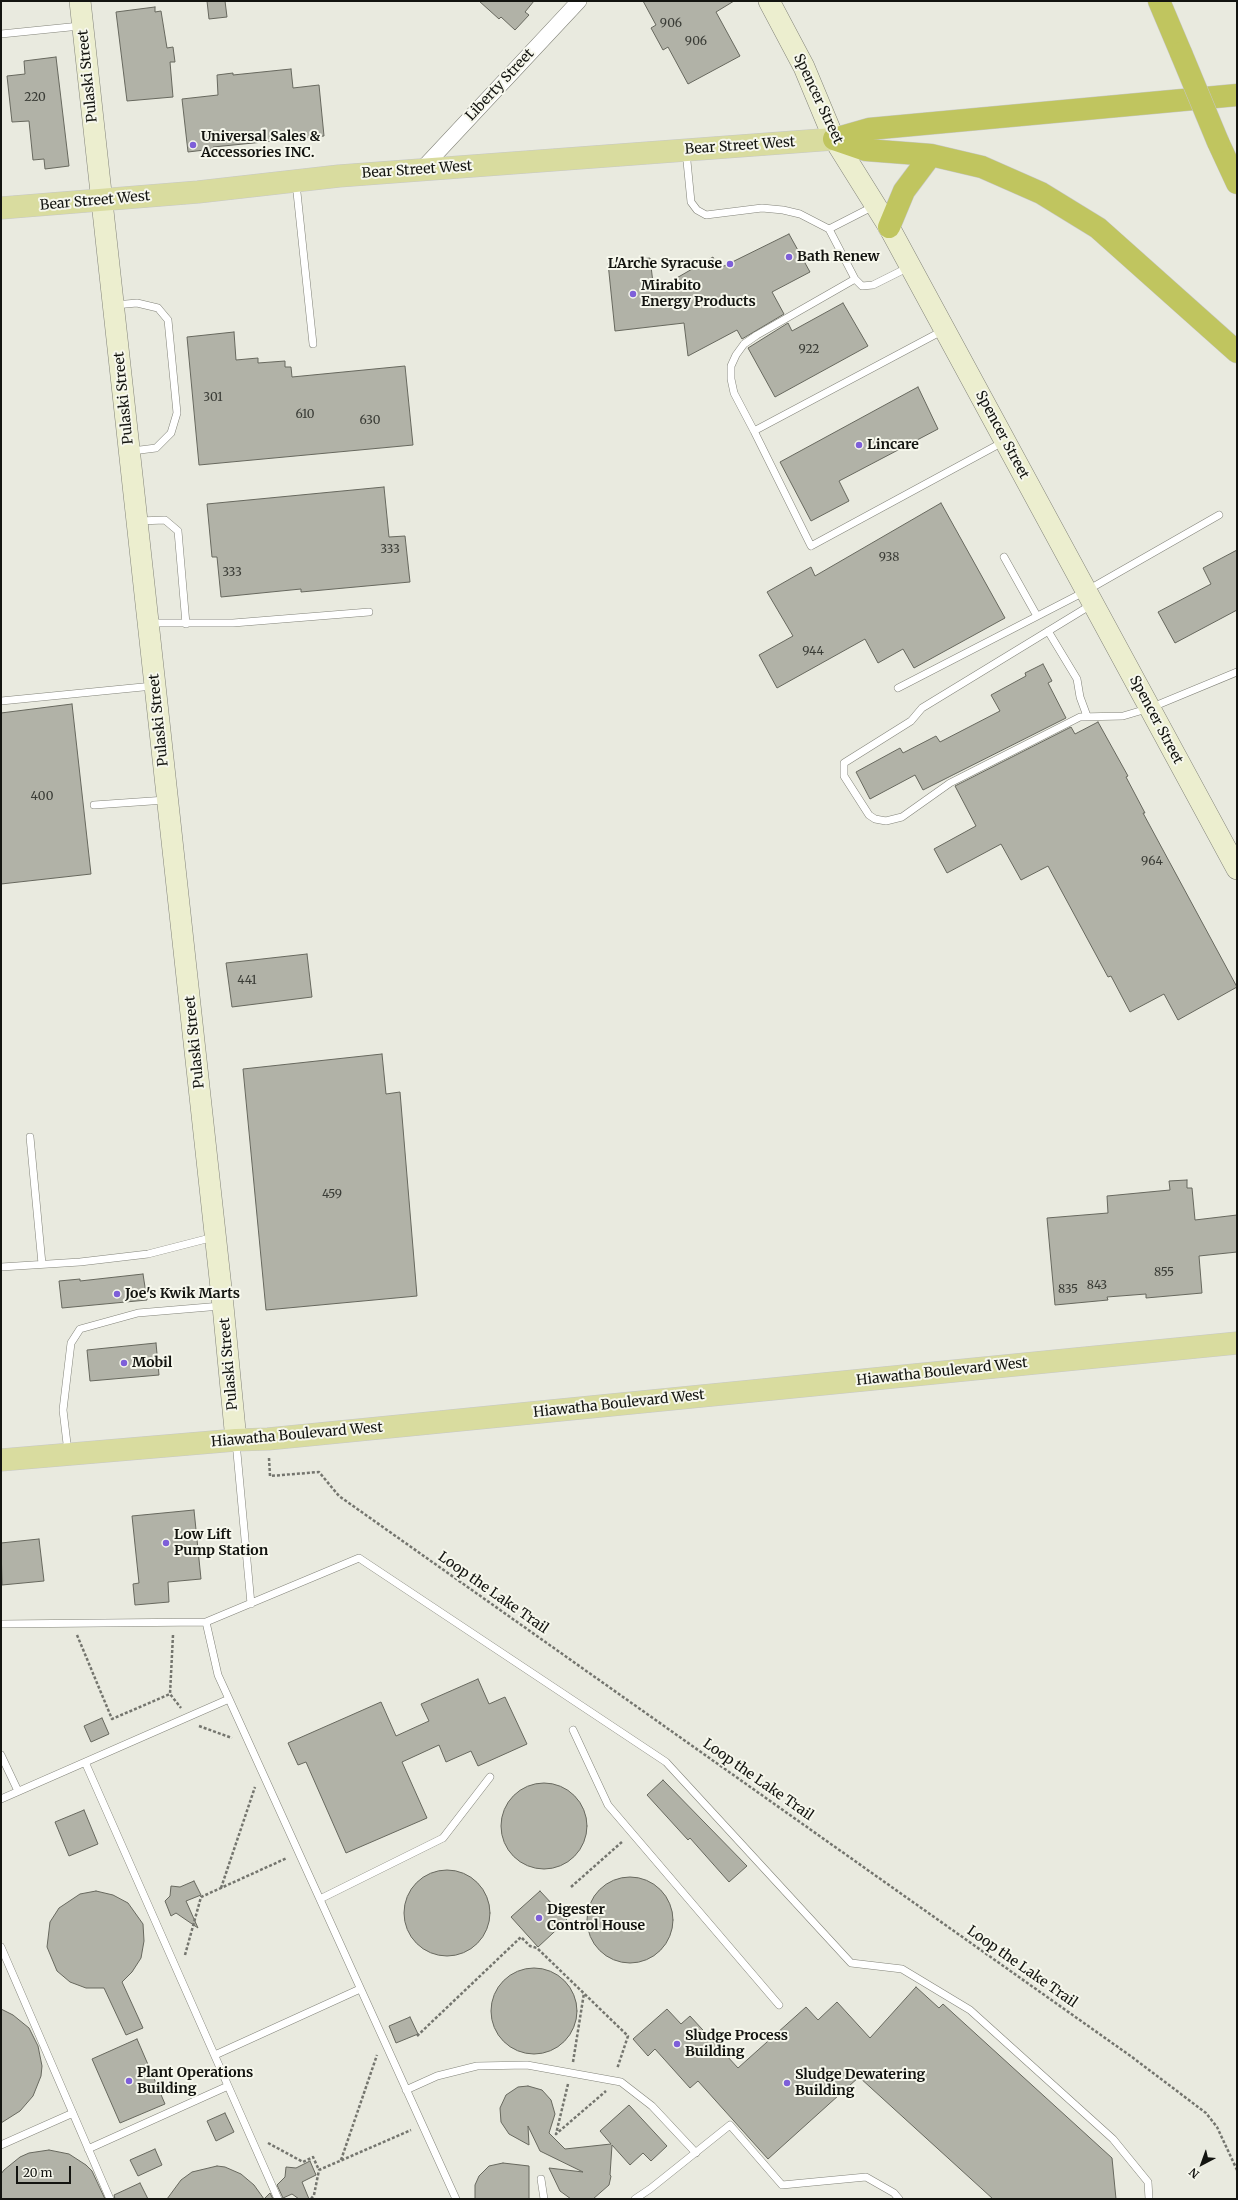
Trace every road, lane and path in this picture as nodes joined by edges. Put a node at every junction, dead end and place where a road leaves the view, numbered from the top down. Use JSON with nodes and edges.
{"nodes":[{"id":1,"x":80,"y":1,"type":"edge"},
{"id":2,"x":579,"y":1,"type":"edge"},
{"id":3,"x":769,"y":1,"type":"edge"},
{"id":4,"x":1159,"y":1,"type":"edge"},
{"id":5,"x":82,"y":26,"type":"junction"},
{"id":6,"x":1,"y":34,"type":"edge"},
{"id":7,"x":1237,"y":95,"type":"edge"},
{"id":8,"x":834,"y":140,"type":"junction"},
{"id":9,"x":686,"y":150,"type":"junction"},
{"id":10,"x":931,"y":155,"type":"junction"},
{"id":11,"x":422,"y":169,"type":"junction"},
{"id":12,"x":296,"y":181,"type":"junction"},
{"id":13,"x":1237,"y":183,"type":"edge"},
{"id":14,"x":102,"y":200,"type":"junction"},
{"id":15,"x":876,"y":206,"type":"junction"},
{"id":16,"x":1,"y":208,"type":"edge"},
{"id":17,"x":889,"y":227,"type":"junction"},
{"id":18,"x":829,"y":229,"type":"junction"},
{"id":19,"x":910,"y":266,"type":"junction"},
{"id":20,"x":855,"y":279,"type":"junction"},
{"id":21,"x":114,"y":305,"type":"junction"},
{"id":22,"x":944,"y":330,"type":"junction"},
{"id":23,"x":313,"y":344,"type":"dead end"},
{"id":24,"x":1237,"y":352,"type":"edge"},
{"id":25,"x":754,"y":431,"type":"junction"},
{"id":26,"x":1005,"y":441,"type":"junction"},
{"id":27,"x":130,"y":452,"type":"junction"},
{"id":28,"x":1219,"y":515,"type":"dead end"},
{"id":29,"x":137,"y":521,"type":"junction"},
{"id":30,"x":1004,"y":556,"type":"dead end"},
{"id":31,"x":1090,"y":597,"type":"junction"},
{"id":32,"x":369,"y":612,"type":"dead end"},
{"id":33,"x":1037,"y":616,"type":"junction"},
{"id":34,"x":148,"y":623,"type":"junction"},
{"id":35,"x":186,"y":624,"type":"junction"},
{"id":36,"x":1048,"y":631,"type":"junction"},
{"id":37,"x":1237,"y":672,"type":"edge"},
{"id":38,"x":155,"y":686,"type":"junction"},
{"id":39,"x":898,"y":688,"type":"dead end"},
{"id":40,"x":1,"y":701,"type":"edge"},
{"id":41,"x":1150,"y":708,"type":"junction"},
{"id":42,"x":1087,"y":716,"type":"junction"},
{"id":43,"x":168,"y":800,"type":"junction"},
{"id":44,"x":94,"y":805,"type":"dead end"},
{"id":45,"x":1237,"y":869,"type":"edge"},
{"id":46,"x":30,"y":1137,"type":"dead end"},
{"id":47,"x":216,"y":1236,"type":"junction"},
{"id":48,"x":42,"y":1264,"type":"junction"},
{"id":49,"x":1,"y":1267,"type":"edge"},
{"id":50,"x":223,"y":1306,"type":"junction"},
{"id":51,"x":1237,"y":1343,"type":"edge"},
{"id":52,"x":268,"y":1439,"type":"junction"},
{"id":53,"x":236,"y":1440,"type":"junction"},
{"id":54,"x":68,"y":1454,"type":"junction"},
{"id":55,"x":1,"y":1460,"type":"edge"},
{"id":56,"x":251,"y":1604,"type":"junction"},
{"id":57,"x":206,"y":1622,"type":"junction"},
{"id":58,"x":174,"y":1623,"type":"junction"},
{"id":59,"x":1,"y":1624,"type":"edge"},
{"id":60,"x":72,"y":1624,"type":"junction"},
{"id":61,"x":170,"y":1694,"type":"junction"},
{"id":62,"x":229,"y":1699,"type":"junction"},
{"id":63,"x":189,"y":1717,"type":"junction"},
{"id":64,"x":573,"y":1730,"type":"dead end"},
{"id":65,"x":250,"y":1744,"type":"junction"},
{"id":66,"x":1,"y":1755,"type":"edge"},
{"id":67,"x":85,"y":1762,"type":"junction"},
{"id":68,"x":490,"y":1777,"type":"dead end"},
{"id":69,"x":266,"y":1781,"type":"junction"},
{"id":70,"x":18,"y":1791,"type":"junction"},
{"id":71,"x":1,"y":1799,"type":"edge"},
{"id":72,"x":632,"y":1832,"type":"junction"},
{"id":73,"x":299,"y":1853,"type":"junction"},
{"id":74,"x":571,"y":1887,"type":"dead end"},
{"id":75,"x":221,"y":1888,"type":"junction"},
{"id":76,"x":320,"y":1899,"type":"junction"},
{"id":77,"x":1,"y":1947,"type":"edge"},
{"id":78,"x":173,"y":1962,"type":"junction"},
{"id":79,"x":360,"y":1989,"type":"junction"},
{"id":80,"x":584,"y":1994,"type":"junction"},
{"id":81,"x":779,"y":2005,"type":"dead end"},
{"id":82,"x":417,"y":2036,"type":"dead end"},
{"id":83,"x":383,"y":2038,"type":"junction"},
{"id":84,"x":215,"y":2056,"type":"junction"},
{"id":85,"x":571,"y":2073,"type":"junction"},
{"id":86,"x":612,"y":2080,"type":"junction"},
{"id":87,"x":228,"y":2086,"type":"junction"},
{"id":88,"x":406,"y":2090,"type":"junction"},
{"id":89,"x":73,"y":2113,"type":"junction"},
{"id":90,"x":422,"y":2125,"type":"junction"},
{"id":91,"x":1,"y":2145,"type":"edge"},
{"id":92,"x":256,"y":2147,"type":"junction"},
{"id":93,"x":88,"y":2149,"type":"junction"},
{"id":94,"x":696,"y":2153,"type":"junction"},
{"id":95,"x":341,"y":2161,"type":"junction"},
{"id":96,"x":319,"y":2170,"type":"junction"},
{"id":97,"x":1237,"y":2170,"type":"edge"},
{"id":98,"x":541,"y":2179,"type":"dead end"},
{"id":99,"x":110,"y":2199,"type":"edge"},
{"id":100,"x":278,"y":2199,"type":"edge"},
{"id":101,"x":311,"y":2199,"type":"edge"},
{"id":102,"x":456,"y":2199,"type":"edge"},
{"id":103,"x":544,"y":2199,"type":"edge"},
{"id":104,"x":635,"y":2199,"type":"edge"},
{"id":105,"x":899,"y":2199,"type":"edge"},
{"id":106,"x":1149,"y":2199,"type":"edge"}],
"edges":[{"from":1,"to":5,"type":"street","name":"Pulaski Street"},
{"from":2,"to":11,"type":"street","name":"Liberty Street"},
{"from":3,"to":8,"type":"street","name":"Spencer Street"},
{"from":4,"to":13,"type":"highway","bridge":true},
{"from":5,"to":6,"type":"lane"},
{"from":5,"to":14,"type":"street","name":"Pulaski Street"},
{"from":7,"to":8,"type":"highway"},
{"from":8,"to":9,"type":"main road","name":"Bear Street West"},
{"from":8,"to":10,"type":"highway"},
{"from":8,"to":15,"type":"street","name":"Spencer Street"},
{"from":9,"to":11,"type":"main road","name":"Bear Street West"},
{"from":9,"to":18,"type":"lane"},
{"from":10,"to":17,"type":"highway"},
{"from":10,"to":24,"type":"highway"},
{"from":11,"to":12,"type":"main road","name":"Bear Street West"},
{"from":12,"to":14,"type":"main road","name":"Bear Street West"},
{"from":12,"to":23,"type":"lane"},
{"from":14,"to":16,"type":"main road","name":"Bear Street West"},
{"from":14,"to":21,"type":"street","name":"Pulaski Street"},
{"from":15,"to":17,"type":"street","name":"Spencer Street"},
{"from":15,"to":18,"type":"lane"},
{"from":17,"to":19,"type":"street","name":"Spencer Street"},
{"from":18,"to":20,"type":"lane"},
{"from":19,"to":20,"type":"lane"},
{"from":19,"to":22,"type":"street","name":"Spencer Street"},
{"from":20,"to":25,"type":"lane"},
{"from":21,"to":27,"type":"street","name":"Pulaski Street"},
{"from":21,"to":27,"type":"lane"},
{"from":22,"to":25,"type":"lane"},
{"from":22,"to":26,"type":"street","name":"Spencer Street"},
{"from":25,"to":26,"type":"lane"},
{"from":26,"to":31,"type":"street","name":"Spencer Street"},
{"from":27,"to":29,"type":"street","name":"Pulaski Street"},
{"from":28,"to":31,"type":"lane"},
{"from":29,"to":34,"type":"street","name":"Pulaski Street"},
{"from":29,"to":35,"type":"lane"},
{"from":30,"to":33,"type":"lane"},
{"from":31,"to":33,"type":"lane"},
{"from":31,"to":36,"type":"lane"},
{"from":31,"to":41,"type":"street","name":"Spencer Street"},
{"from":32,"to":35,"type":"lane"},
{"from":33,"to":39,"type":"lane"},
{"from":34,"to":35,"type":"lane"},
{"from":34,"to":38,"type":"street","name":"Pulaski Street"},
{"from":36,"to":42,"type":"lane"},
{"from":36,"to":42,"type":"lane"},
{"from":37,"to":41,"type":"lane"},
{"from":38,"to":40,"type":"lane"},
{"from":38,"to":43,"type":"street","name":"Pulaski Street"},
{"from":41,"to":42,"type":"lane"},
{"from":41,"to":45,"type":"street","name":"Spencer Street"},
{"from":43,"to":44,"type":"lane"},
{"from":43,"to":47,"type":"street","name":"Pulaski Street"},
{"from":46,"to":48,"type":"lane"},
{"from":47,"to":48,"type":"lane"},
{"from":47,"to":50,"type":"street","name":"Pulaski Street"},
{"from":48,"to":49,"type":"lane"},
{"from":50,"to":53,"type":"street","name":"Pulaski Street"},
{"from":50,"to":54,"type":"lane"},
{"from":51,"to":52,"type":"main road","name":"Hiawatha Boulevard West"},
{"from":52,"to":53,"type":"main road","name":"Hiawatha Boulevard West"},
{"from":52,"to":97,"type":"path","name":"Loop the Lake Trail"},
{"from":53,"to":54,"type":"main road","name":"Hiawatha Boulevard West"},
{"from":53,"to":56,"type":"lane"},
{"from":54,"to":55,"type":"main road","name":"Hiawatha Boulevard West"},
{"from":56,"to":57,"type":"lane"},
{"from":56,"to":106,"type":"lane"},
{"from":57,"to":58,"type":"lane"},
{"from":57,"to":62,"type":"lane"},
{"from":58,"to":60,"type":"lane"},
{"from":58,"to":61,"type":"path"},
{"from":59,"to":60,"type":"lane"},
{"from":60,"to":61,"type":"path"},
{"from":61,"to":63,"type":"path"},
{"from":62,"to":63,"type":"lane"},
{"from":62,"to":65,"type":"lane"},
{"from":63,"to":65,"type":"path"},
{"from":63,"to":67,"type":"lane"},
{"from":64,"to":72,"type":"lane"},
{"from":65,"to":69,"type":"lane"},
{"from":66,"to":70,"type":"lane"},
{"from":67,"to":70,"type":"lane"},
{"from":67,"to":78,"type":"lane"},
{"from":68,"to":76,"type":"lane"},
{"from":69,"to":73,"type":"lane"},
{"from":69,"to":75,"type":"path"},
{"from":70,"to":71,"type":"lane"},
{"from":72,"to":74,"type":"path"},
{"from":72,"to":81,"type":"lane"},
{"from":73,"to":75,"type":"path"},
{"from":73,"to":76,"type":"lane"},
{"from":75,"to":78,"type":"path"},
{"from":76,"to":79,"type":"lane"},
{"from":77,"to":89,"type":"lane"},
{"from":78,"to":84,"type":"lane"},
{"from":79,"to":83,"type":"lane"},
{"from":79,"to":84,"type":"lane"},
{"from":80,"to":82,"type":"path"},
{"from":80,"to":85,"type":"path"},
{"from":80,"to":86,"type":"path"},
{"from":83,"to":88,"type":"lane"},
{"from":83,"to":95,"type":"path"},
{"from":84,"to":87,"type":"lane"},
{"from":85,"to":86,"type":"lane"},
{"from":85,"to":86,"type":"path"},
{"from":85,"to":88,"type":"lane"},
{"from":86,"to":94,"type":"lane"},
{"from":87,"to":92,"type":"lane"},
{"from":87,"to":93,"type":"lane"},
{"from":88,"to":90,"type":"lane"},
{"from":89,"to":91,"type":"lane"},
{"from":89,"to":93,"type":"lane"},
{"from":90,"to":95,"type":"path"},
{"from":90,"to":102,"type":"lane"},
{"from":92,"to":96,"type":"path"},
{"from":92,"to":100,"type":"lane"},
{"from":93,"to":99,"type":"lane"},
{"from":94,"to":104,"type":"lane"},
{"from":94,"to":105,"type":"lane"},
{"from":95,"to":96,"type":"path"},
{"from":96,"to":101,"type":"path"},
{"from":98,"to":103,"type":"lane"}]}
